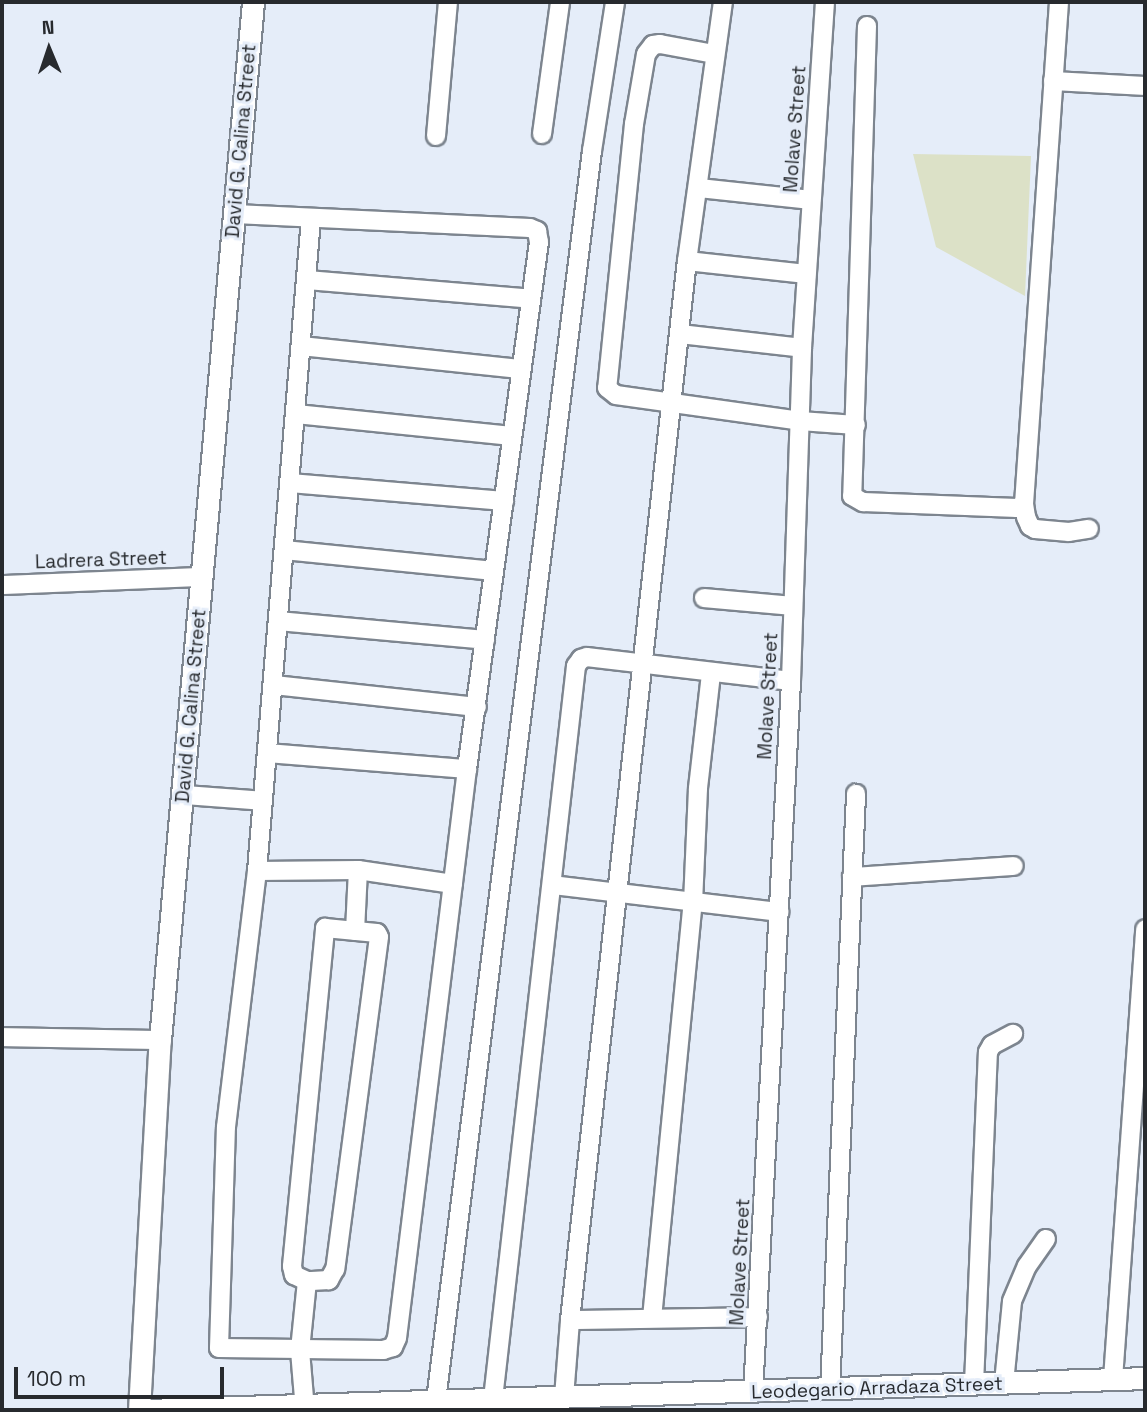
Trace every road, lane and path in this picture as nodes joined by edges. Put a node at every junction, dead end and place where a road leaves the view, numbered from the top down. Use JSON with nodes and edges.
{"nodes":[{"id":1,"x":253,"y":2,"type":"edge"},
{"id":2,"x":448,"y":2,"type":"edge"},
{"id":3,"x":560,"y":2,"type":"edge"},
{"id":4,"x":615,"y":2,"type":"edge"},
{"id":5,"x":723,"y":2,"type":"edge"},
{"id":6,"x":825,"y":2,"type":"edge"},
{"id":7,"x":1059,"y":2,"type":"edge"},
{"id":8,"x":867,"y":26,"type":"dead end"},
{"id":9,"x":714,"y":54,"type":"junction"},
{"id":10,"x":1053,"y":81,"type":"junction"},
{"id":11,"x":1145,"y":86,"type":"edge"},
{"id":12,"x":542,"y":134,"type":"dead end"},
{"id":13,"x":436,"y":136,"type":"dead end"},
{"id":14,"x":698,"y":188,"type":"junction"},
{"id":15,"x":811,"y":200,"type":"junction"},
{"id":16,"x":235,"y":214,"type":"junction"},
{"id":17,"x":311,"y":219,"type":"junction"},
{"id":18,"x":687,"y":261,"type":"junction"},
{"id":19,"x":806,"y":274,"type":"junction"},
{"id":20,"x":307,"y":280,"type":"junction"},
{"id":21,"x":531,"y":299,"type":"junction"},
{"id":22,"x":680,"y":334,"type":"junction"},
{"id":23,"x":301,"y":346,"type":"junction"},
{"id":24,"x":802,"y":348,"type":"junction"},
{"id":25,"x":520,"y":369,"type":"junction"},
{"id":26,"x":671,"y":402,"type":"junction"},
{"id":27,"x":296,"y":414,"type":"junction"},
{"id":28,"x":800,"y":421,"type":"junction"},
{"id":29,"x":856,"y":425,"type":"junction"},
{"id":30,"x":512,"y":436,"type":"junction"},
{"id":31,"x":290,"y":483,"type":"junction"},
{"id":32,"x":504,"y":501,"type":"junction"},
{"id":33,"x":1024,"y":504,"type":"junction"},
{"id":34,"x":1089,"y":529,"type":"dead end"},
{"id":35,"x":284,"y":550,"type":"junction"},
{"id":36,"x":494,"y":571,"type":"junction"},
{"id":37,"x":202,"y":577,"type":"junction"},
{"id":38,"x":2,"y":584,"type":"edge"},
{"id":39,"x":704,"y":598,"type":"dead end"},
{"id":40,"x":793,"y":606,"type":"junction"},
{"id":41,"x":278,"y":621,"type":"junction"},
{"id":42,"x":485,"y":640,"type":"junction"},
{"id":43,"x":643,"y":664,"type":"junction"},
{"id":44,"x":711,"y":674,"type":"junction"},
{"id":45,"x":791,"y":681,"type":"junction"},
{"id":46,"x":274,"y":685,"type":"junction"},
{"id":47,"x":477,"y":707,"type":"junction"},
{"id":48,"x":267,"y":753,"type":"junction"},
{"id":49,"x":467,"y":769,"type":"junction"},
{"id":50,"x":856,"y":794,"type":"dead end"},
{"id":51,"x":183,"y":800,"type":"junction"},
{"id":52,"x":263,"y":805,"type":"junction"},
{"id":53,"x":1014,"y":866,"type":"dead end"},
{"id":54,"x":358,"y":870,"type":"junction"},
{"id":55,"x":257,"y":871,"type":"junction"},
{"id":56,"x":852,"y":877,"type":"junction"},
{"id":57,"x":453,"y":884,"type":"junction"},
{"id":58,"x":552,"y":885,"type":"junction"},
{"id":59,"x":618,"y":895,"type":"junction"},
{"id":60,"x":693,"y":903,"type":"junction"},
{"id":61,"x":779,"y":912,"type":"junction"},
{"id":62,"x":1145,"y":929,"type":"edge"},
{"id":63,"x":355,"y":931,"type":"junction"},
{"id":64,"x":1013,"y":1034,"type":"dead end"},
{"id":65,"x":2,"y":1037,"type":"edge"},
{"id":66,"x":160,"y":1040,"type":"junction"},
{"id":67,"x":1046,"y":1239,"type":"dead end"},
{"id":68,"x":307,"y":1280,"type":"junction"},
{"id":69,"x":758,"y":1317,"type":"junction"},
{"id":70,"x":652,"y":1318,"type":"junction"},
{"id":71,"x":570,"y":1320,"type":"junction"},
{"id":72,"x":300,"y":1350,"type":"junction"},
{"id":73,"x":1145,"y":1378,"type":"edge"},
{"id":74,"x":1113,"y":1379,"type":"junction"},
{"id":75,"x":1004,"y":1383,"type":"junction"},
{"id":76,"x":974,"y":1384,"type":"junction"},
{"id":77,"x":830,"y":1390,"type":"junction"},
{"id":78,"x":753,"y":1392,"type":"junction"},
{"id":79,"x":564,"y":1397,"type":"junction"},
{"id":80,"x":493,"y":1399,"type":"junction"},
{"id":81,"x":436,"y":1401,"type":"junction"},
{"id":82,"x":304,"y":1407,"type":"edge"},
{"id":83,"x":236,"y":1409,"type":"edge"},
{"id":84,"x":139,"y":1410,"type":"edge"},
{"id":85,"x":146,"y":1410,"type":"edge"}],
"edges":[{"from":1,"to":16,"type":"street","name":"David G. Calina Street"},
{"from":2,"to":13,"type":"street"},
{"from":3,"to":12,"type":"street"},
{"from":4,"to":81,"type":"street"},
{"from":5,"to":9,"type":"street"},
{"from":6,"to":15,"type":"street","name":"Molave Street"},
{"from":7,"to":10,"type":"street"},
{"from":8,"to":29,"type":"street"},
{"from":9,"to":14,"type":"street"},
{"from":9,"to":26,"type":"street"},
{"from":10,"to":11,"type":"street"},
{"from":10,"to":33,"type":"street"},
{"from":14,"to":15,"type":"street"},
{"from":14,"to":18,"type":"street"},
{"from":15,"to":19,"type":"street","name":"Molave Street"},
{"from":16,"to":17,"type":"street"},
{"from":16,"to":37,"type":"street","name":"David G. Calina Street"},
{"from":17,"to":20,"type":"street"},
{"from":17,"to":21,"type":"street"},
{"from":18,"to":19,"type":"street"},
{"from":18,"to":22,"type":"street"},
{"from":19,"to":24,"type":"street","name":"Molave Street"},
{"from":20,"to":21,"type":"street"},
{"from":20,"to":23,"type":"street"},
{"from":21,"to":25,"type":"street"},
{"from":22,"to":24,"type":"street"},
{"from":22,"to":26,"type":"street"},
{"from":23,"to":25,"type":"street"},
{"from":23,"to":27,"type":"street"},
{"from":24,"to":28,"type":"street","name":"Molave Street"},
{"from":25,"to":30,"type":"street"},
{"from":26,"to":28,"type":"street"},
{"from":26,"to":43,"type":"street"},
{"from":27,"to":30,"type":"street"},
{"from":27,"to":31,"type":"street"},
{"from":28,"to":29,"type":"street"},
{"from":28,"to":40,"type":"street","name":"Molave Street"},
{"from":29,"to":33,"type":"street"},
{"from":30,"to":32,"type":"street"},
{"from":31,"to":32,"type":"street"},
{"from":31,"to":35,"type":"street"},
{"from":32,"to":36,"type":"street"},
{"from":33,"to":34,"type":"street"},
{"from":35,"to":36,"type":"street"},
{"from":35,"to":41,"type":"street"},
{"from":36,"to":42,"type":"street"},
{"from":37,"to":38,"type":"street","name":"Ladrera Street"},
{"from":37,"to":51,"type":"street","name":"David G. Calina Street"},
{"from":39,"to":40,"type":"street"},
{"from":40,"to":45,"type":"street","name":"Molave Street"},
{"from":41,"to":42,"type":"street"},
{"from":41,"to":46,"type":"street"},
{"from":42,"to":47,"type":"street"},
{"from":43,"to":44,"type":"street"},
{"from":43,"to":58,"type":"street"},
{"from":43,"to":59,"type":"street"},
{"from":44,"to":45,"type":"street"},
{"from":44,"to":60,"type":"street"},
{"from":45,"to":61,"type":"street","name":"Molave Street"},
{"from":46,"to":47,"type":"street"},
{"from":46,"to":48,"type":"street"},
{"from":47,"to":49,"type":"street"},
{"from":48,"to":49,"type":"street"},
{"from":48,"to":52,"type":"street"},
{"from":49,"to":57,"type":"street"},
{"from":50,"to":56,"type":"street"},
{"from":51,"to":52,"type":"street"},
{"from":51,"to":66,"type":"street","name":"David G. Calina Street"},
{"from":52,"to":55,"type":"street"},
{"from":53,"to":56,"type":"street"},
{"from":54,"to":55,"type":"street"},
{"from":54,"to":57,"type":"street"},
{"from":54,"to":63,"type":"street"},
{"from":55,"to":72,"type":"street"},
{"from":56,"to":77,"type":"street"},
{"from":57,"to":72,"type":"street"},
{"from":58,"to":59,"type":"street"},
{"from":58,"to":80,"type":"street"},
{"from":59,"to":60,"type":"street"},
{"from":59,"to":71,"type":"street"},
{"from":60,"to":61,"type":"street"},
{"from":60,"to":70,"type":"street"},
{"from":61,"to":69,"type":"street","name":"Molave Street"},
{"from":62,"to":74,"type":"street"},
{"from":63,"to":68,"type":"street"},
{"from":63,"to":68,"type":"street"},
{"from":64,"to":76,"type":"street"},
{"from":65,"to":66,"type":"street"},
{"from":66,"to":84,"type":"street","name":"David G. Calina Street"},
{"from":67,"to":75,"type":"street"},
{"from":68,"to":72,"type":"street"},
{"from":69,"to":70,"type":"street"},
{"from":69,"to":78,"type":"street","name":"Molave Street"},
{"from":70,"to":71,"type":"street"},
{"from":71,"to":79,"type":"street"},
{"from":72,"to":82,"type":"street"},
{"from":73,"to":74,"type":"street","name":"Leodegario Arradaza Street"},
{"from":74,"to":75,"type":"street","name":"Leodegario Arradaza Street"},
{"from":75,"to":76,"type":"street","name":"Leodegario Arradaza Street"},
{"from":76,"to":77,"type":"street","name":"Leodegario Arradaza Street"},
{"from":77,"to":78,"type":"street","name":"Leodegario Arradaza Street"},
{"from":78,"to":79,"type":"street","name":"Leodegario Arradaza Street"},
{"from":79,"to":80,"type":"street","name":"Leodegario Arradaza Street"},
{"from":80,"to":81,"type":"street","name":"Leodegario Arradaza Street"},
{"from":81,"to":82,"type":"street","name":"Leodegario Arradaza Street"},
{"from":82,"to":83,"type":"street","name":"Leodegario Arradaza Street"},
{"from":83,"to":85,"type":"street","name":"Leodegario Arradaza Street"}]}
